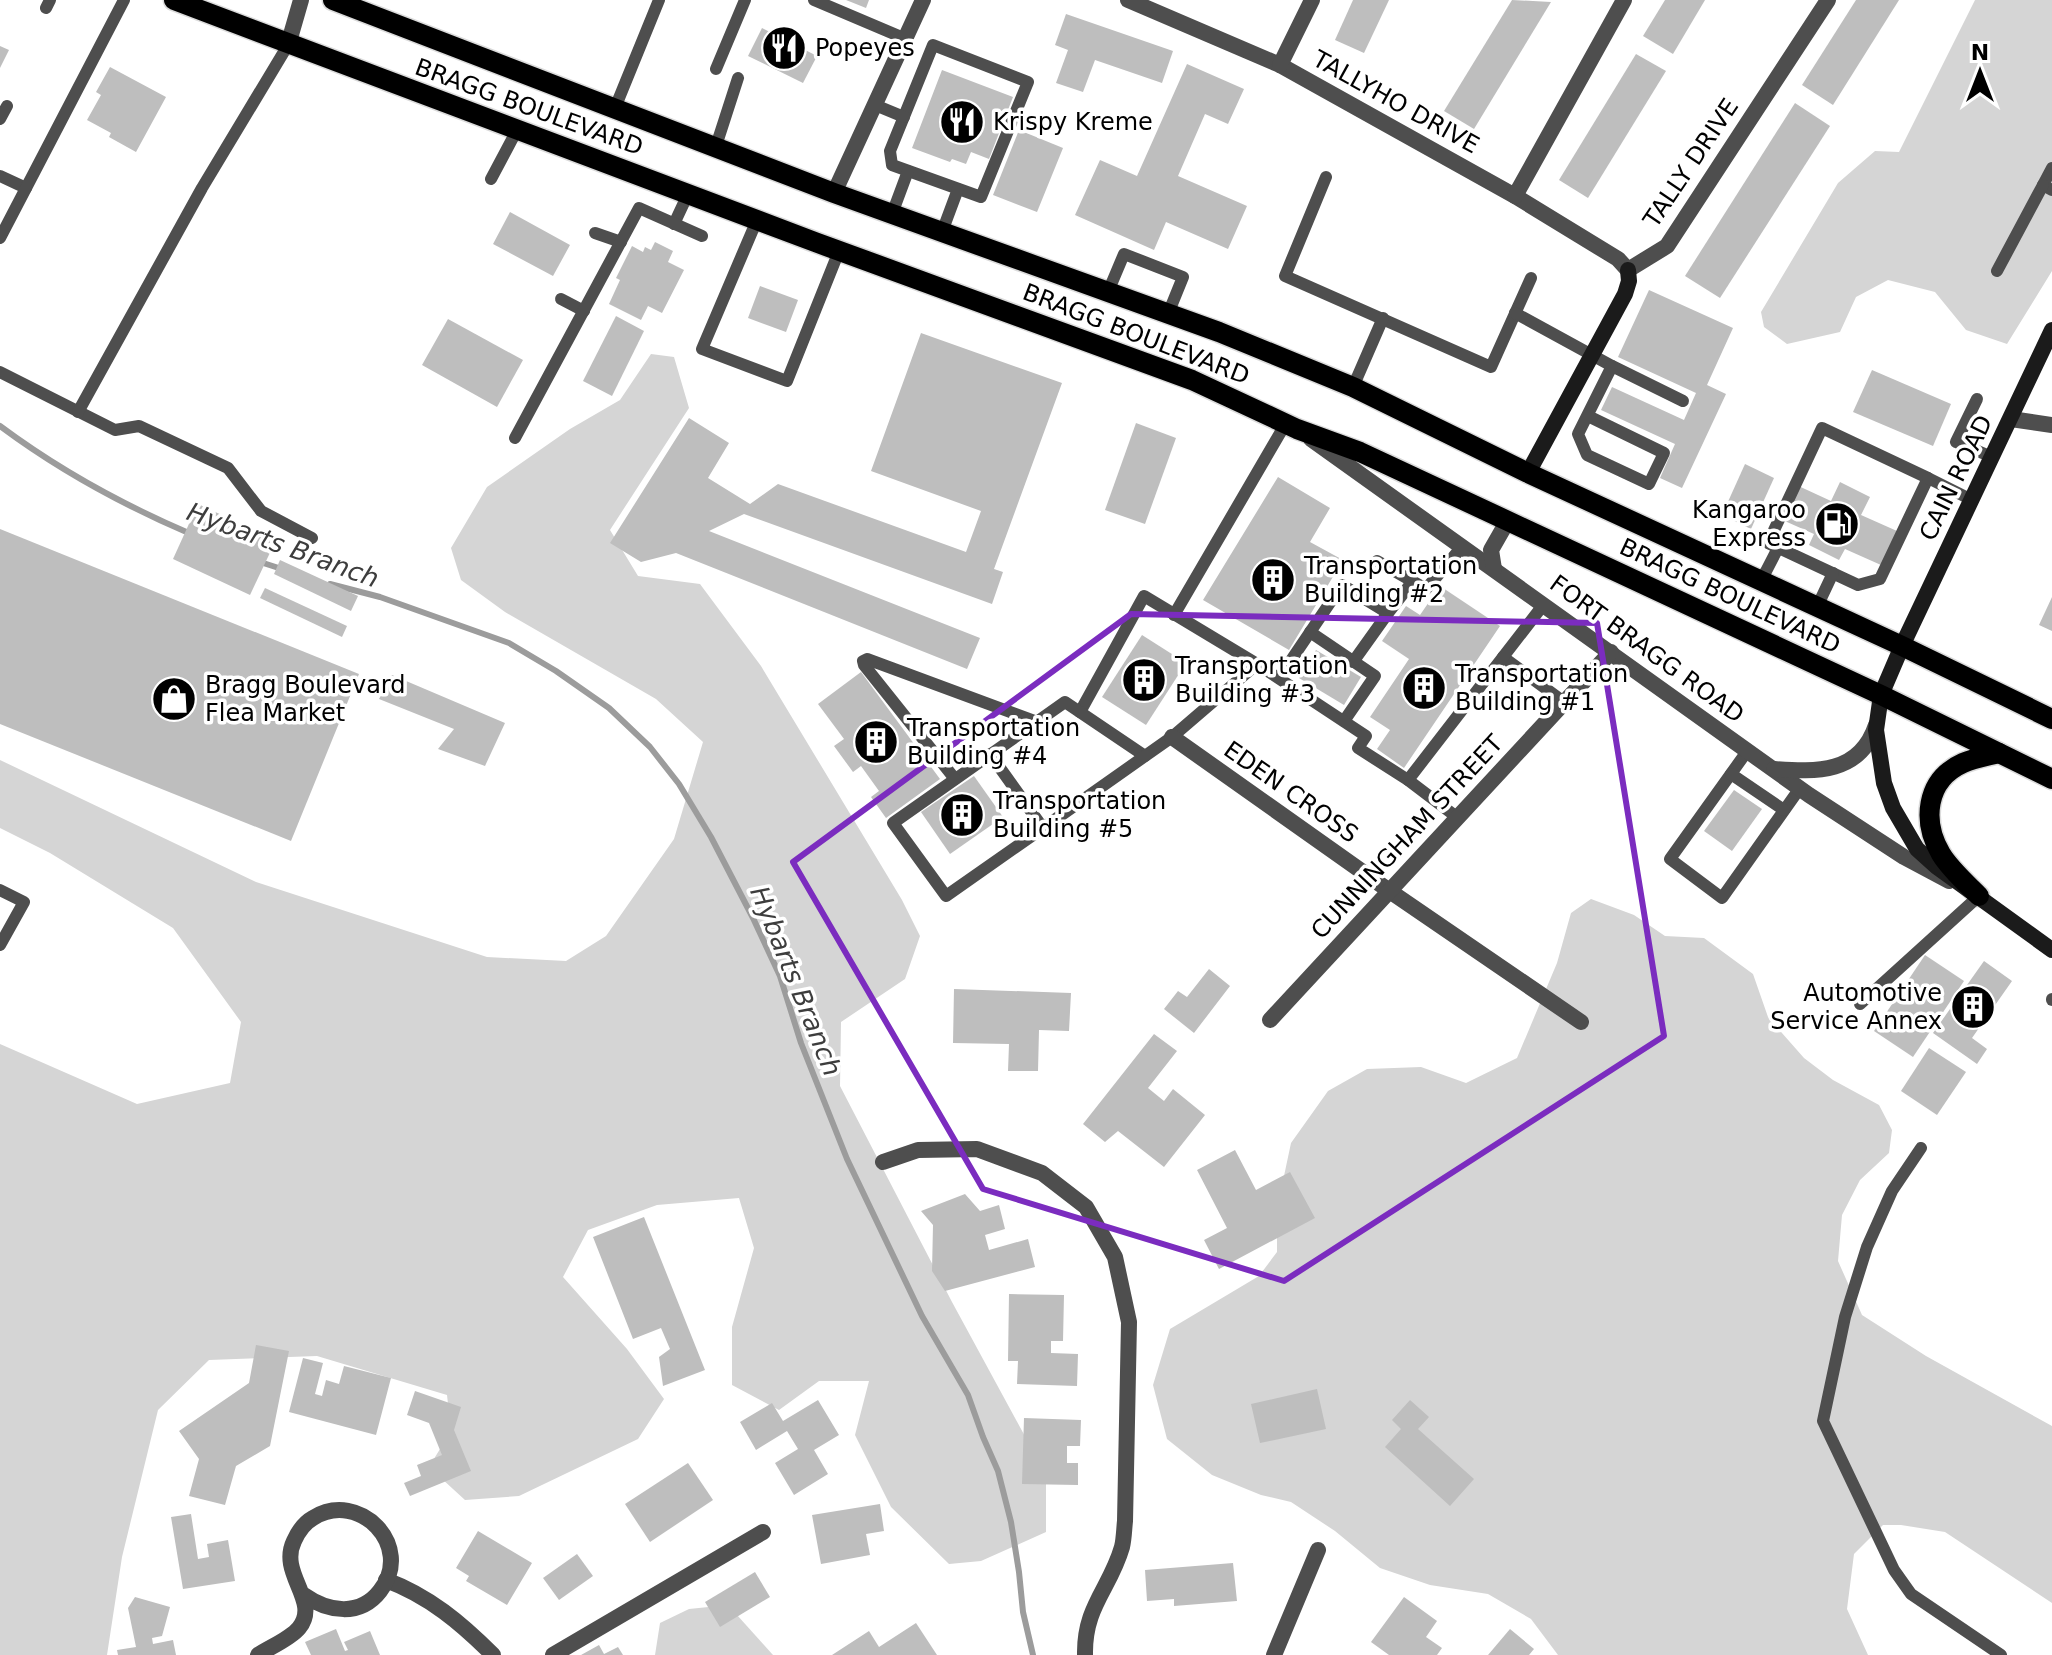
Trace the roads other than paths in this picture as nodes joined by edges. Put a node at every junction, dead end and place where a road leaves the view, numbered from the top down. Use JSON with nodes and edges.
{"nodes":[{"id":1,"x":124,"y":0,"type":"edge"},
{"id":2,"x":174,"y":0,"type":"edge"},
{"id":3,"x":301,"y":0,"type":"edge"},
{"id":4,"x":333,"y":0,"type":"edge"},
{"id":5,"x":659,"y":0,"type":"edge"},
{"id":6,"x":745,"y":0,"type":"edge"},
{"id":7,"x":814,"y":0,"type":"edge"},
{"id":8,"x":923,"y":0,"type":"edge"},
{"id":9,"x":1128,"y":0,"type":"edge"},
{"id":10,"x":1312,"y":0,"type":"edge"},
{"id":11,"x":1624,"y":0,"type":"edge"},
{"id":12,"x":1828,"y":0,"type":"edge"},
{"id":13,"x":907,"y":37,"type":"junction"},
{"id":14,"x":288,"y":45,"type":"junction"},
{"id":15,"x":933,"y":45,"type":"junction"},
{"id":16,"x":1280,"y":65,"type":"junction"},
{"id":17,"x":716,"y":69,"type":"dead end"},
{"id":18,"x":738,"y":78,"type":"dead end"},
{"id":19,"x":875,"y":105,"type":"junction"},
{"id":20,"x":7,"y":106,"type":"dead end"},
{"id":21,"x":615,"y":108,"type":"junction"},
{"id":22,"x":904,"y":117,"type":"junction"},
{"id":23,"x":0,"y":119,"type":"edge"},
{"id":24,"x":517,"y":130,"type":"junction"},
{"id":25,"x":716,"y":146,"type":"junction"},
{"id":26,"x":2052,"y":168,"type":"edge"},
{"id":27,"x":908,"y":171,"type":"junction"},
{"id":28,"x":0,"y":176,"type":"edge"},
{"id":29,"x":1326,"y":177,"type":"dead end"},
{"id":30,"x":491,"y":179,"type":"dead end"},
{"id":31,"x":26,"y":188,"type":"junction"},
{"id":32,"x":2048,"y":188,"type":"edge"},
{"id":33,"x":958,"y":189,"type":"junction"},
{"id":34,"x":834,"y":193,"type":"junction"},
{"id":35,"x":688,"y":194,"type":"junction"},
{"id":36,"x":1515,"y":196,"type":"junction"},
{"id":37,"x":892,"y":214,"type":"junction"},
{"id":38,"x":757,"y":220,"type":"junction"},
{"id":39,"x":674,"y":224,"type":"junction"},
{"id":40,"x":942,"y":232,"type":"junction"},
{"id":41,"x":595,"y":233,"type":"dead end"},
{"id":42,"x":702,"y":236,"type":"dead end"},
{"id":43,"x":0,"y":238,"type":"edge"},
{"id":44,"x":621,"y":242,"type":"junction"},
{"id":45,"x":839,"y":251,"type":"junction"},
{"id":46,"x":1628,"y":270,"type":"junction"},
{"id":47,"x":1997,"y":271,"type":"dead end"},
{"id":48,"x":1531,"y":278,"type":"dead end"},
{"id":49,"x":1108,"y":292,"type":"junction"},
{"id":50,"x":561,"y":299,"type":"dead end"},
{"id":51,"x":584,"y":311,"type":"junction"},
{"id":52,"x":1515,"y":313,"type":"junction"},
{"id":53,"x":1168,"y":314,"type":"junction"},
{"id":54,"x":1383,"y":318,"type":"junction"},
{"id":55,"x":2052,"y":330,"type":"edge"},
{"id":56,"x":1592,"y":355,"type":"junction"},
{"id":57,"x":1612,"y":366,"type":"junction"},
{"id":58,"x":0,"y":372,"type":"edge"},
{"id":59,"x":1353,"y":387,"type":"junction"},
{"id":60,"x":1977,"y":399,"type":"dead end"},
{"id":61,"x":1683,"y":401,"type":"dead end"},
{"id":62,"x":78,"y":412,"type":"junction"},
{"id":63,"x":1588,"y":416,"type":"junction"},
{"id":64,"x":2011,"y":419,"type":"junction"},
{"id":65,"x":1555,"y":423,"type":"junction"},
{"id":66,"x":2052,"y":425,"type":"edge"},
{"id":67,"x":1291,"y":426,"type":"junction"},
{"id":68,"x":1578,"y":434,"type":"junction"},
{"id":69,"x":515,"y":438,"type":"dead end"},
{"id":70,"x":1992,"y":457,"type":"junction"},
{"id":71,"x":1528,"y":473,"type":"junction"},
{"id":72,"x":1928,"y":478,"type":"junction"},
{"id":73,"x":1972,"y":500,"type":"junction"},
{"id":74,"x":1507,"y":522,"type":"junction"},
{"id":75,"x":312,"y":538,"type":"dead end"},
{"id":76,"x":1461,"y":548,"type":"junction"},
{"id":77,"x":1778,"y":548,"type":"junction"},
{"id":78,"x":1377,"y":561,"type":"dead end"},
{"id":79,"x":1494,"y":569,"type":"junction"},
{"id":80,"x":1833,"y":573,"type":"junction"},
{"id":81,"x":1413,"y":581,"type":"junction"},
{"id":82,"x":1761,"y":581,"type":"junction"},
{"id":83,"x":1544,"y":604,"type":"junction"},
{"id":84,"x":1817,"y":607,"type":"junction"},
{"id":85,"x":1388,"y":613,"type":"junction"},
{"id":86,"x":1174,"y":615,"type":"junction"},
{"id":87,"x":1310,"y":632,"type":"junction"},
{"id":88,"x":1902,"y":646,"type":"junction"},
{"id":89,"x":1611,"y":652,"type":"junction"},
{"id":90,"x":1503,"y":657,"type":"junction"},
{"id":91,"x":1353,"y":662,"type":"junction"},
{"id":92,"x":1257,"y":664,"type":"junction"},
{"id":93,"x":1279,"y":678,"type":"junction"},
{"id":94,"x":1881,"y":695,"type":"junction"},
{"id":95,"x":1564,"y":702,"type":"junction"},
{"id":96,"x":1080,"y":712,"type":"junction"},
{"id":97,"x":2052,"y":719,"type":"edge"},
{"id":98,"x":1344,"y":721,"type":"junction"},
{"id":99,"x":1037,"y":722,"type":"junction"},
{"id":100,"x":1876,"y":725,"type":"junction"},
{"id":101,"x":1172,"y":737,"type":"junction"},
{"id":102,"x":1748,"y":750,"type":"junction"},
{"id":103,"x":1999,"y":753,"type":"junction"},
{"id":104,"x":990,"y":754,"type":"junction"},
{"id":105,"x":1145,"y":756,"type":"junction"},
{"id":106,"x":1773,"y":768,"type":"junction"},
{"id":107,"x":1731,"y":774,"type":"junction"},
{"id":108,"x":955,"y":779,"type":"junction"},
{"id":109,"x":2052,"y":779,"type":"edge"},
{"id":110,"x":1408,"y":780,"type":"junction"},
{"id":111,"x":1800,"y":788,"type":"junction"},
{"id":112,"x":1784,"y":810,"type":"junction"},
{"id":113,"x":1458,"y":818,"type":"junction"},
{"id":114,"x":1043,"y":828,"type":"junction"},
{"id":115,"x":0,"y":890,"type":"edge"},
{"id":116,"x":1391,"y":892,"type":"junction"},
{"id":117,"x":1979,"y":896,"type":"junction"},
{"id":118,"x":0,"y":945,"type":"edge"},
{"id":119,"x":2052,"y":950,"type":"edge"},
{"id":120,"x":1860,"y":1004,"type":"dead end"},
{"id":121,"x":1270,"y":1020,"type":"dead end"},
{"id":122,"x":1581,"y":1022,"type":"dead end"},
{"id":123,"x":1921,"y":1148,"type":"dead end"},
{"id":124,"x":883,"y":1162,"type":"dead end"},
{"id":125,"x":763,"y":1532,"type":"dead end"},
{"id":126,"x":1318,"y":1550,"type":"dead end"},
{"id":127,"x":386,"y":1580,"type":"junction"},
{"id":128,"x":304,"y":1595,"type":"junction"},
{"id":129,"x":258,"y":1655,"type":"edge"},
{"id":130,"x":493,"y":1655,"type":"edge"},
{"id":131,"x":553,"y":1655,"type":"edge"},
{"id":132,"x":1085,"y":1655,"type":"edge"},
{"id":133,"x":1274,"y":1655,"type":"edge"},
{"id":134,"x":2001,"y":1655,"type":"edge"}],
"edges":[{"from":1,"to":31,"type":"lane"},
{"from":2,"to":14,"type":"main road","name":"BRAGG BOULEVARD"},
{"from":3,"to":14,"type":"street"},
{"from":4,"to":21,"type":"main road","name":"BRAGG BOULEVARD"},
{"from":5,"to":21,"type":"lane"},
{"from":6,"to":17,"type":"lane"},
{"from":7,"to":13,"type":"lane"},
{"from":8,"to":13,"type":"street"},
{"from":9,"to":16,"type":"street","name":"TALLYHO DRIVE"},
{"from":10,"to":16,"type":"street"},
{"from":11,"to":36,"type":"street"},
{"from":12,"to":46,"type":"street","name":"TALLY DRIVE"},
{"from":13,"to":15,"type":"lane"},
{"from":13,"to":19,"type":"street"},
{"from":14,"to":24,"type":"main road","name":"BRAGG BOULEVARD"},
{"from":14,"to":62,"type":"lane"},
{"from":15,"to":22,"type":"lane"},
{"from":15,"to":33,"type":"lane"},
{"from":16,"to":36,"type":"street","name":"TALLYHO DRIVE"},
{"from":18,"to":25,"type":"lane"},
{"from":19,"to":22,"type":"lane"},
{"from":19,"to":34,"type":"street"},
{"from":20,"to":23,"type":"lane"},
{"from":21,"to":25,"type":"main road","name":"BRAGG BOULEVARD"},
{"from":22,"to":27,"type":"lane"},
{"from":24,"to":30,"type":"lane"},
{"from":24,"to":35,"type":"main road","name":"BRAGG BOULEVARD"},
{"from":25,"to":34,"type":"main road","name":"BRAGG BOULEVARD"},
{"from":26,"to":32,"type":"lane"},
{"from":27,"to":33,"type":"lane"},
{"from":27,"to":37,"type":"lane"},
{"from":28,"to":31,"type":"lane"},
{"from":29,"to":54,"type":"lane"},
{"from":31,"to":43,"type":"lane"},
{"from":32,"to":47,"type":"lane"},
{"from":33,"to":40,"type":"lane"},
{"from":34,"to":37,"type":"main road","name":"BRAGG BOULEVARD"},
{"from":35,"to":38,"type":"main road","name":"BRAGG BOULEVARD"},
{"from":35,"to":39,"type":"lane"},
{"from":36,"to":46,"type":"street","name":"TALLYHO DRIVE"},
{"from":37,"to":40,"type":"main road","name":"BRAGG BOULEVARD"},
{"from":38,"to":45,"type":"main road","name":"BRAGG BOULEVARD"},
{"from":38,"to":45,"type":"lane"},
{"from":39,"to":42,"type":"lane"},
{"from":39,"to":44,"type":"lane"},
{"from":40,"to":49,"type":"main road","name":"BRAGG BOULEVARD"},
{"from":41,"to":44,"type":"lane"},
{"from":44,"to":51,"type":"lane"},
{"from":45,"to":67,"type":"main road","name":"BRAGG BOULEVARD"},
{"from":46,"to":56,"type":"main road"},
{"from":48,"to":52,"type":"lane"},
{"from":49,"to":53,"type":"main road","name":"BRAGG BOULEVARD"},
{"from":49,"to":53,"type":"lane"},
{"from":50,"to":51,"type":"lane"},
{"from":51,"to":69,"type":"lane"},
{"from":52,"to":54,"type":"lane"},
{"from":52,"to":56,"type":"lane"},
{"from":53,"to":59,"type":"main road","name":"BRAGG BOULEVARD"},
{"from":54,"to":59,"type":"lane"},
{"from":55,"to":64,"type":"main road","name":"CAIN ROAD"},
{"from":56,"to":57,"type":"lane"},
{"from":56,"to":65,"type":"main road"},
{"from":57,"to":61,"type":"lane"},
{"from":57,"to":63,"type":"lane"},
{"from":58,"to":62,"type":"lane"},
{"from":59,"to":71,"type":"main road","name":"BRAGG BOULEVARD"},
{"from":60,"to":70,"type":"lane"},
{"from":62,"to":75,"type":"lane"},
{"from":63,"to":68,"type":"lane"},
{"from":63,"to":68,"type":"lane"},
{"from":64,"to":66,"type":"street"},
{"from":64,"to":70,"type":"main road","name":"CAIN ROAD"},
{"from":65,"to":68,"type":"lane"},
{"from":65,"to":71,"type":"main road"},
{"from":67,"to":74,"type":"main road","name":"BRAGG BOULEVARD"},
{"from":67,"to":76,"type":"street","name":"FORT BRAGG ROAD"},
{"from":67,"to":86,"type":"lane"},
{"from":70,"to":73,"type":"main road","name":"CAIN ROAD"},
{"from":71,"to":82,"type":"main road","name":"BRAGG BOULEVARD"},
{"from":72,"to":73,"type":"lane"},
{"from":72,"to":77,"type":"lane"},
{"from":72,"to":80,"type":"lane"},
{"from":73,"to":88,"type":"main road","name":"CAIN ROAD"},
{"from":74,"to":79,"type":"street"},
{"from":74,"to":94,"type":"main road","name":"BRAGG BOULEVARD"},
{"from":76,"to":79,"type":"street","name":"FORT BRAGG ROAD"},
{"from":76,"to":81,"type":"lane"},
{"from":77,"to":80,"type":"lane"},
{"from":77,"to":82,"type":"lane"},
{"from":78,"to":81,"type":"lane"},
{"from":79,"to":83,"type":"street","name":"FORT BRAGG ROAD"},
{"from":80,"to":84,"type":"lane"},
{"from":81,"to":85,"type":"lane"},
{"from":82,"to":84,"type":"main road","name":"BRAGG BOULEVARD"},
{"from":83,"to":89,"type":"street","name":"FORT BRAGG ROAD"},
{"from":83,"to":90,"type":"lane"},
{"from":84,"to":88,"type":"main road","name":"BRAGG BOULEVARD"},
{"from":85,"to":87,"type":"lane"},
{"from":85,"to":91,"type":"lane"},
{"from":86,"to":92,"type":"lane"},
{"from":86,"to":96,"type":"lane"},
{"from":87,"to":91,"type":"lane"},
{"from":87,"to":93,"type":"lane"},
{"from":88,"to":94,"type":"main road","name":"FORT BRAGG ROAD"},
{"from":88,"to":97,"type":"main road","name":"BRAGG BOULEVARD"},
{"from":89,"to":95,"type":"street","name":"CUNNINGHAM STREET"},
{"from":89,"to":102,"type":"street","name":"FORT BRAGG ROAD"},
{"from":90,"to":95,"type":"lane"},
{"from":90,"to":110,"type":"lane"},
{"from":91,"to":98,"type":"lane"},
{"from":92,"to":93,"type":"lane"},
{"from":92,"to":101,"type":"lane"},
{"from":93,"to":98,"type":"lane"},
{"from":94,"to":100,"type":"main road","name":"FORT BRAGG ROAD"},
{"from":94,"to":103,"type":"main road","name":"BRAGG BOULEVARD"},
{"from":95,"to":113,"type":"street","name":"CUNNINGHAM STREET"},
{"from":96,"to":99,"type":"lane"},
{"from":96,"to":105,"type":"lane"},
{"from":98,"to":110,"type":"lane"},
{"from":99,"to":104,"type":"lane"},
{"from":99,"to":108,"type":"lane"},
{"from":100,"to":106,"type":"street","name":"FORT BRAGG ROAD"},
{"from":100,"to":117,"type":"main road","name":"FORT BRAGG ROAD"},
{"from":101,"to":105,"type":"lane"},
{"from":101,"to":116,"type":"street","name":"EDEN CROSS"},
{"from":102,"to":106,"type":"street","name":"FORT BRAGG ROAD"},
{"from":102,"to":107,"type":"lane"},
{"from":103,"to":109,"type":"main road","name":"BRAGG BOULEVARD"},
{"from":103,"to":117,"type":"main road"},
{"from":104,"to":108,"type":"lane"},
{"from":104,"to":114,"type":"lane"},
{"from":105,"to":114,"type":"lane"},
{"from":106,"to":111,"type":"street","name":"FORT BRAGG ROAD"},
{"from":107,"to":112,"type":"lane"},
{"from":107,"to":112,"type":"lane"},
{"from":108,"to":114,"type":"lane"},
{"from":110,"to":113,"type":"lane"},
{"from":111,"to":112,"type":"lane"},
{"from":111,"to":117,"type":"street","name":"FORT BRAGG ROAD"},
{"from":113,"to":116,"type":"street","name":"CUNNINGHAM STREET"},
{"from":115,"to":118,"type":"lane"},
{"from":116,"to":121,"type":"street","name":"CUNNINGHAM STREET"},
{"from":116,"to":122,"type":"street","name":"EDEN CROSS"},
{"from":117,"to":119,"type":"main road","name":"FORT BRAGG ROAD"},
{"from":117,"to":120,"type":"lane"},
{"from":123,"to":134,"type":"lane"},
{"from":124,"to":132,"type":"street"},
{"from":125,"to":131,"type":"street"},
{"from":126,"to":133,"type":"street"},
{"from":127,"to":128,"type":"street"},
{"from":127,"to":128,"type":"street"},
{"from":127,"to":130,"type":"street"},
{"from":128,"to":129,"type":"street"}]}
